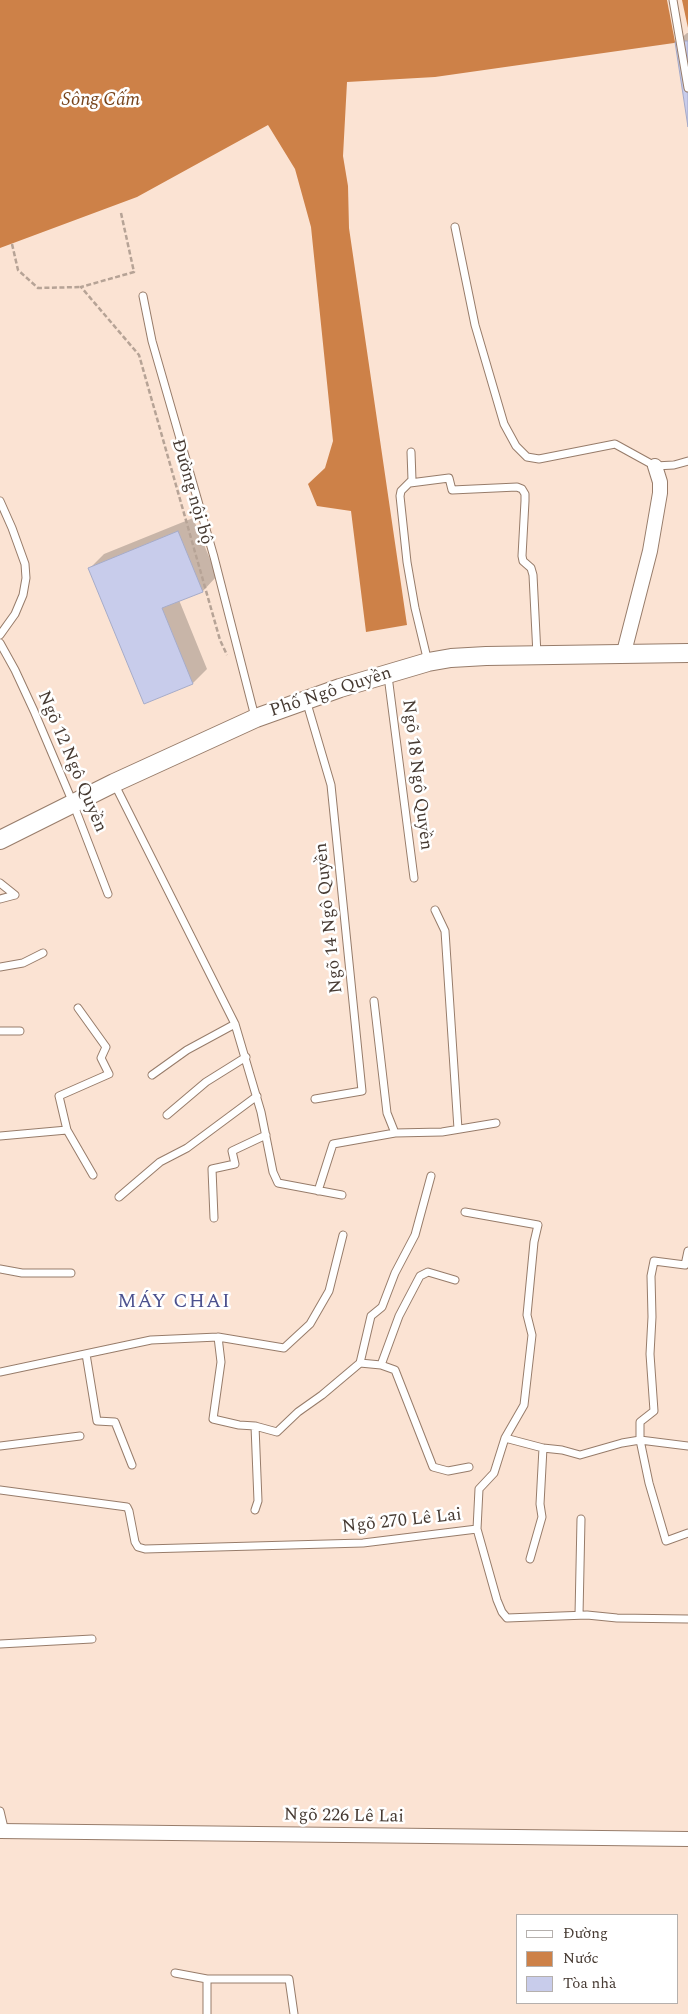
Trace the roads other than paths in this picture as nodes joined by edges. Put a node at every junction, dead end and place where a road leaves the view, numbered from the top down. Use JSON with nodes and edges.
{"nodes":[{"id":1,"x":673,"y":0,"type":"edge"},
{"id":2,"x":688,"y":88,"type":"edge"},
{"id":3,"x":455,"y":227,"type":"dead end"},
{"id":4,"x":143,"y":296,"type":"dead end"},
{"id":5,"x":411,"y":452,"type":"dead end"},
{"id":6,"x":688,"y":461,"type":"edge"},
{"id":7,"x":656,"y":466,"type":"junction"},
{"id":8,"x":410,"y":484,"type":"junction"},
{"id":9,"x":0,"y":501,"type":"edge"},
{"id":10,"x":0,"y":635,"type":"edge"},
{"id":11,"x":0,"y":643,"type":"edge"},
{"id":12,"x":624,"y":652,"type":"junction"},
{"id":13,"x":688,"y":653,"type":"edge"},
{"id":14,"x":537,"y":655,"type":"junction"},
{"id":15,"x":428,"y":662,"type":"junction"},
{"id":16,"x":388,"y":675,"type":"junction"},
{"id":17,"x":306,"y":699,"type":"junction"},
{"id":18,"x":256,"y":718,"type":"junction"},
{"id":19,"x":114,"y":783,"type":"junction"},
{"id":20,"x":73,"y":803,"type":"junction"},
{"id":21,"x":0,"y":840,"type":"edge"},
{"id":22,"x":414,"y":878,"type":"dead end"},
{"id":23,"x":0,"y":883,"type":"edge"},
{"id":24,"x":108,"y":894,"type":"dead end"},
{"id":25,"x":0,"y":899,"type":"edge"},
{"id":26,"x":435,"y":910,"type":"dead end"},
{"id":27,"x":43,"y":953,"type":"dead end"},
{"id":28,"x":0,"y":967,"type":"edge"},
{"id":29,"x":374,"y":1001,"type":"dead end"},
{"id":30,"x":78,"y":1008,"type":"dead end"},
{"id":31,"x":235,"y":1024,"type":"junction"},
{"id":32,"x":20,"y":1030,"type":"dead end"},
{"id":33,"x":0,"y":1031,"type":"edge"},
{"id":34,"x":246,"y":1057,"type":"junction"},
{"id":35,"x":152,"y":1076,"type":"dead end"},
{"id":36,"x":256,"y":1096,"type":"junction"},
{"id":37,"x":316,"y":1099,"type":"dead end"},
{"id":38,"x":167,"y":1114,"type":"dead end"},
{"id":39,"x":496,"y":1123,"type":"dead end"},
{"id":40,"x":67,"y":1130,"type":"junction"},
{"id":41,"x":458,"y":1130,"type":"junction"},
{"id":42,"x":395,"y":1133,"type":"junction"},
{"id":43,"x":266,"y":1135,"type":"junction"},
{"id":44,"x":0,"y":1136,"type":"edge"},
{"id":45,"x":93,"y":1175,"type":"dead end"},
{"id":46,"x":431,"y":1176,"type":"dead end"},
{"id":47,"x":318,"y":1191,"type":"junction"},
{"id":48,"x":342,"y":1195,"type":"dead end"},
{"id":49,"x":119,"y":1197,"type":"dead end"},
{"id":50,"x":465,"y":1212,"type":"dead end"},
{"id":51,"x":214,"y":1218,"type":"dead end"},
{"id":52,"x":343,"y":1236,"type":"dead end"},
{"id":53,"x":688,"y":1251,"type":"edge"},
{"id":54,"x":0,"y":1269,"type":"edge"},
{"id":55,"x":70,"y":1273,"type":"dead end"},
{"id":56,"x":455,"y":1280,"type":"dead end"},
{"id":57,"x":218,"y":1337,"type":"junction"},
{"id":58,"x":86,"y":1354,"type":"junction"},
{"id":59,"x":360,"y":1363,"type":"junction"},
{"id":60,"x":381,"y":1365,"type":"junction"},
{"id":61,"x":0,"y":1372,"type":"edge"},
{"id":62,"x":255,"y":1426,"type":"junction"},
{"id":63,"x":80,"y":1436,"type":"dead end"},
{"id":64,"x":505,"y":1438,"type":"junction"},
{"id":65,"x":640,"y":1440,"type":"junction"},
{"id":66,"x":0,"y":1446,"type":"edge"},
{"id":67,"x":688,"y":1446,"type":"edge"},
{"id":68,"x":543,"y":1448,"type":"junction"},
{"id":69,"x":132,"y":1465,"type":"dead end"},
{"id":70,"x":469,"y":1467,"type":"dead end"},
{"id":71,"x":0,"y":1490,"type":"edge"},
{"id":72,"x":255,"y":1510,"type":"dead end"},
{"id":73,"x":581,"y":1519,"type":"dead end"},
{"id":74,"x":477,"y":1529,"type":"junction"},
{"id":75,"x":688,"y":1533,"type":"edge"},
{"id":76,"x":530,"y":1559,"type":"dead end"},
{"id":77,"x":579,"y":1615,"type":"junction"},
{"id":78,"x":688,"y":1619,"type":"edge"},
{"id":79,"x":92,"y":1639,"type":"dead end"},
{"id":80,"x":0,"y":1644,"type":"edge"},
{"id":81,"x":0,"y":1811,"type":"edge"},
{"id":82,"x":2,"y":1832,"type":"edge"},
{"id":83,"x":688,"y":1839,"type":"edge"},
{"id":84,"x":175,"y":1974,"type":"dead end"},
{"id":85,"x":207,"y":1978,"type":"junction"},
{"id":86,"x":207,"y":2014,"type":"edge"},
{"id":87,"x":294,"y":2014,"type":"edge"}],
"edges":[{"from":1,"to":2,"type":"lane"},
{"from":3,"to":7,"type":"lane"},
{"from":4,"to":18,"type":"lane"},
{"from":5,"to":8,"type":"lane"},
{"from":6,"to":7,"type":"lane"},
{"from":7,"to":12,"type":"street"},
{"from":8,"to":14,"type":"lane"},
{"from":8,"to":15,"type":"lane"},
{"from":9,"to":10,"type":"lane"},
{"from":11,"to":20,"type":"lane","name":"Ngõ 12 Ngô Quyền"},
{"from":12,"to":13,"type":"street","name":"Phố Ngô Quyền"},
{"from":12,"to":14,"type":"street","name":"Phố Ngô Quyền"},
{"from":14,"to":15,"type":"street","name":"Phố Ngô Quyền"},
{"from":15,"to":16,"type":"street","name":"Phố Ngô Quyền"},
{"from":16,"to":17,"type":"street","name":"Phố Ngô Quyền"},
{"from":16,"to":22,"type":"lane","name":"Ngõ 18 Ngô Quyền"},
{"from":17,"to":18,"type":"street","name":"Phố Ngô Quyền"},
{"from":17,"to":37,"type":"lane","name":"Ngõ 14 Ngô Quyền"},
{"from":18,"to":19,"type":"street","name":"Phố Ngô Quyền"},
{"from":19,"to":20,"type":"street","name":"Phố Ngô Quyền"},
{"from":19,"to":31,"type":"lane"},
{"from":20,"to":21,"type":"street","name":"Phố Ngô Quyền"},
{"from":20,"to":24,"type":"lane","name":"Ngõ 12 Ngô Quyền"},
{"from":23,"to":25,"type":"lane"},
{"from":26,"to":41,"type":"lane"},
{"from":27,"to":28,"type":"lane"},
{"from":29,"to":42,"type":"lane"},
{"from":30,"to":40,"type":"lane"},
{"from":31,"to":34,"type":"lane"},
{"from":31,"to":35,"type":"lane"},
{"from":32,"to":33,"type":"lane"},
{"from":34,"to":36,"type":"lane"},
{"from":34,"to":38,"type":"lane"},
{"from":36,"to":43,"type":"lane"},
{"from":36,"to":49,"type":"lane"},
{"from":39,"to":41,"type":"lane"},
{"from":40,"to":44,"type":"lane"},
{"from":40,"to":45,"type":"lane"},
{"from":41,"to":42,"type":"lane"},
{"from":42,"to":47,"type":"lane"},
{"from":43,"to":47,"type":"lane"},
{"from":43,"to":51,"type":"lane"},
{"from":46,"to":59,"type":"lane"},
{"from":47,"to":48,"type":"lane"},
{"from":50,"to":64,"type":"lane","name":"Ngõ 270 Lê Lai"},
{"from":52,"to":57,"type":"lane"},
{"from":53,"to":65,"type":"lane"},
{"from":54,"to":55,"type":"lane"},
{"from":56,"to":60,"type":"lane"},
{"from":57,"to":58,"type":"lane"},
{"from":57,"to":62,"type":"lane"},
{"from":58,"to":61,"type":"lane"},
{"from":58,"to":69,"type":"lane"},
{"from":59,"to":60,"type":"lane"},
{"from":59,"to":62,"type":"lane"},
{"from":60,"to":70,"type":"lane"},
{"from":62,"to":72,"type":"lane"},
{"from":63,"to":66,"type":"lane"},
{"from":64,"to":68,"type":"lane"},
{"from":64,"to":74,"type":"lane","name":"Ngõ 270 Lê Lai"},
{"from":65,"to":67,"type":"lane"},
{"from":65,"to":68,"type":"lane"},
{"from":65,"to":75,"type":"lane"},
{"from":68,"to":76,"type":"lane"},
{"from":71,"to":74,"type":"lane","name":"Ngõ 270 Lê Lai"},
{"from":73,"to":77,"type":"lane"},
{"from":74,"to":77,"type":"lane"},
{"from":77,"to":78,"type":"lane"},
{"from":79,"to":80,"type":"lane"},
{"from":81,"to":82,"type":"lane"},
{"from":82,"to":83,"type":"street","name":"Ngõ 226 Lê Lai"},
{"from":84,"to":85,"type":"lane"},
{"from":85,"to":86,"type":"lane"},
{"from":85,"to":87,"type":"lane"}]}
